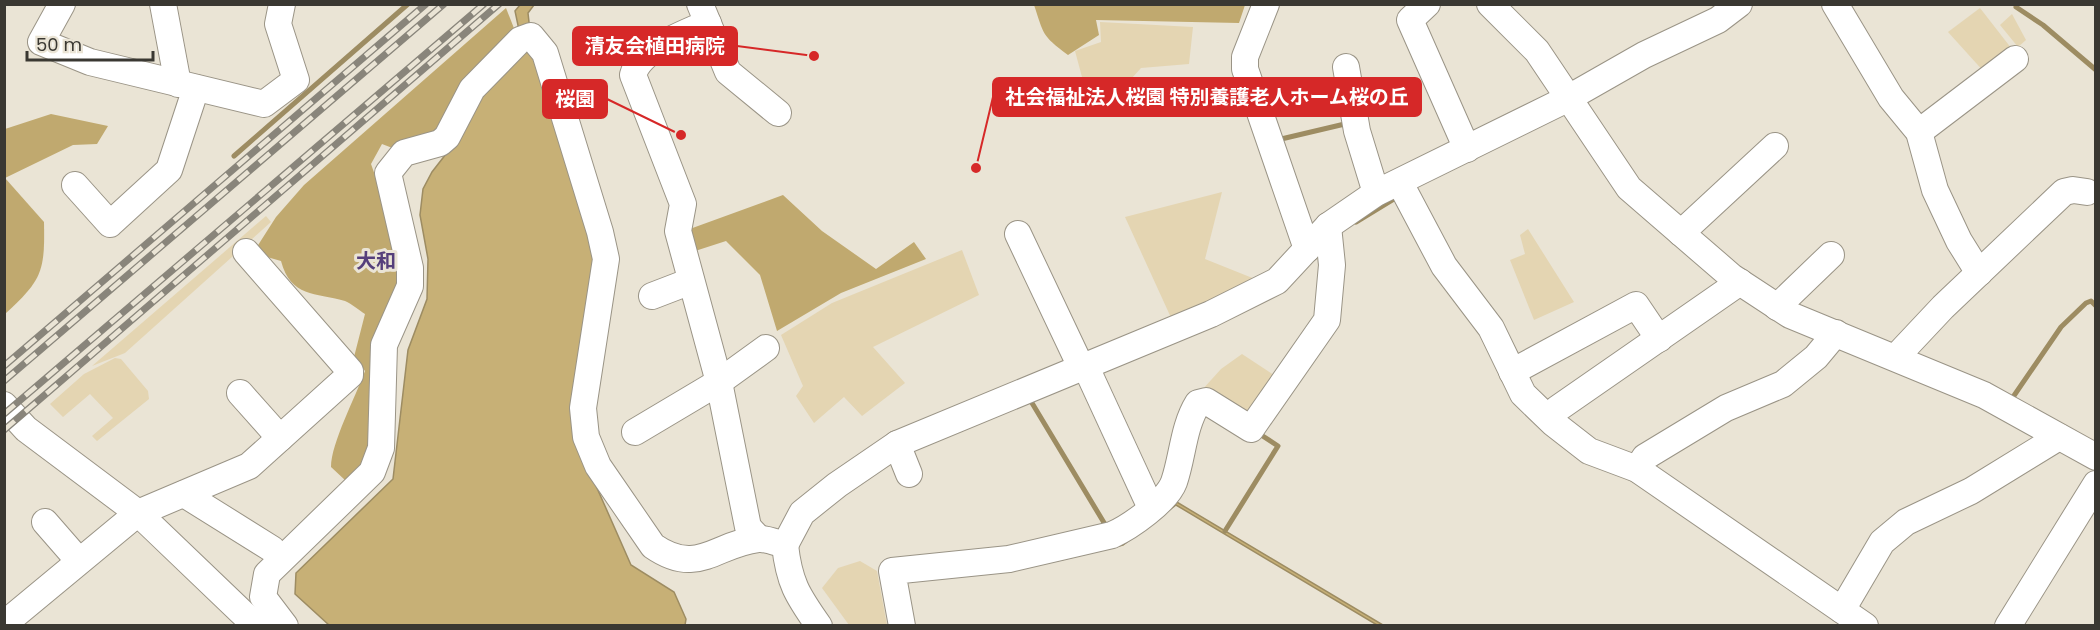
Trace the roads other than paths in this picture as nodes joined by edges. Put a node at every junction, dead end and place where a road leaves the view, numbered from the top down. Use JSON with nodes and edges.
{"nodes":[{"id":1,"x":62,"y":4,"type":"edge"},
{"id":2,"x":163,"y":4,"type":"edge"},
{"id":3,"x":282,"y":4,"type":"edge"},
{"id":4,"x":1266,"y":4,"type":"edge"},
{"id":5,"x":1427,"y":4,"type":"edge"},
{"id":6,"x":1490,"y":4,"type":"edge"},
{"id":7,"x":1739,"y":4,"type":"edge"},
{"id":8,"x":1835,"y":4,"type":"edge"},
{"id":9,"x":704,"y":14,"type":"edge"},
{"id":10,"x":2015,"y":58,"type":"dead end"},
{"id":11,"x":1346,"y":67,"type":"dead end"},
{"id":12,"x":187,"y":86,"type":"junction"},
{"id":13,"x":1570,"y":97,"type":"junction"},
{"id":14,"x":778,"y":113,"type":"dead end"},
{"id":15,"x":1919,"y":132,"type":"junction"},
{"id":16,"x":1775,"y":146,"type":"dead end"},
{"id":17,"x":1467,"y":149,"type":"junction"},
{"id":18,"x":1400,"y":183,"type":"junction"},
{"id":19,"x":75,"y":185,"type":"dead end"},
{"id":20,"x":2087,"y":192,"type":"dead end"},
{"id":21,"x":1376,"y":193,"type":"junction"},
{"id":22,"x":1328,"y":226,"type":"junction"},
{"id":23,"x":1681,"y":233,"type":"junction"},
{"id":24,"x":1018,"y":234,"type":"dead end"},
{"id":25,"x":1307,"y":249,"type":"junction"},
{"id":26,"x":246,"y":252,"type":"dead end"},
{"id":27,"x":1832,"y":255,"type":"dead end"},
{"id":28,"x":1979,"y":273,"type":"junction"},
{"id":29,"x":691,"y":281,"type":"junction"},
{"id":30,"x":1740,"y":282,"type":"junction"},
{"id":31,"x":652,"y":296,"type":"dead end"},
{"id":32,"x":1777,"y":307,"type":"junction"},
{"id":33,"x":1836,"y":333,"type":"junction"},
{"id":34,"x":1659,"y":339,"type":"junction"},
{"id":35,"x":766,"y":348,"type":"dead end"},
{"id":36,"x":1896,"y":357,"type":"junction"},
{"id":37,"x":1083,"y":366,"type":"junction"},
{"id":38,"x":1512,"y":372,"type":"junction"},
{"id":39,"x":719,"y":382,"type":"junction"},
{"id":40,"x":240,"y":393,"type":"dead end"},
{"id":41,"x":4,"y":405,"type":"edge"},
{"id":42,"x":1557,"y":410,"type":"dead end"},
{"id":43,"x":635,"y":432,"type":"dead end"},
{"id":44,"x":2059,"y":437,"type":"junction"},
{"id":45,"x":280,"y":438,"type":"junction"},
{"id":46,"x":897,"y":444,"type":"junction"},
{"id":47,"x":2096,"y":458,"type":"edge"},
{"id":48,"x":1637,"y":469,"type":"junction"},
{"id":49,"x":909,"y":474,"type":"dead end"},
{"id":50,"x":2096,"y":484,"type":"edge"},
{"id":51,"x":184,"y":494,"type":"junction"},
{"id":52,"x":1151,"y":508,"type":"junction"},
{"id":53,"x":138,"y":513,"type":"junction"},
{"id":54,"x":45,"y":522,"type":"dead end"},
{"id":55,"x":753,"y":532,"type":"junction"},
{"id":56,"x":710,"y":539,"type":"dead end"},
{"id":57,"x":785,"y":545,"type":"junction"},
{"id":58,"x":272,"y":549,"type":"dead end"},
{"id":59,"x":79,"y":561,"type":"junction"},
{"id":60,"x":1842,"y":610,"type":"junction"},
{"id":61,"x":7,"y":616,"type":"edge"},
{"id":62,"x":255,"y":625,"type":"edge"},
{"id":63,"x":285,"y":626,"type":"edge"},
{"id":64,"x":819,"y":626,"type":"edge"},
{"id":65,"x":902,"y":626,"type":"edge"},
{"id":66,"x":1865,"y":626,"type":"edge"},
{"id":67,"x":2008,"y":626,"type":"edge"}],
"edges":[{"from":1,"to":12,"type":"street"},
{"from":2,"to":12,"type":"street"},
{"from":3,"to":12,"type":"street"},
{"from":4,"to":25,"type":"street"},
{"from":5,"to":17,"type":"street"},
{"from":6,"to":13,"type":"street"},
{"from":7,"to":13,"type":"street"},
{"from":8,"to":15,"type":"street"},
{"from":9,"to":14,"type":"street"},
{"from":9,"to":29,"type":"street"},
{"from":10,"to":15,"type":"street"},
{"from":11,"to":21,"type":"street"},
{"from":12,"to":19,"type":"street"},
{"from":13,"to":17,"type":"street"},
{"from":13,"to":23,"type":"street"},
{"from":15,"to":28,"type":"street"},
{"from":16,"to":23,"type":"street"},
{"from":17,"to":18,"type":"street"},
{"from":18,"to":21,"type":"street"},
{"from":18,"to":38,"type":"street"},
{"from":20,"to":28,"type":"street"},
{"from":21,"to":22,"type":"street"},
{"from":22,"to":25,"type":"street"},
{"from":22,"to":52,"type":"street"},
{"from":23,"to":30,"type":"street"},
{"from":24,"to":37,"type":"street"},
{"from":25,"to":37,"type":"street"},
{"from":26,"to":45,"type":"street"},
{"from":27,"to":32,"type":"street"},
{"from":28,"to":36,"type":"street"},
{"from":29,"to":31,"type":"street"},
{"from":29,"to":39,"type":"street"},
{"from":30,"to":32,"type":"street"},
{"from":30,"to":34,"type":"street"},
{"from":32,"to":33,"type":"street"},
{"from":33,"to":36,"type":"street"},
{"from":33,"to":48,"type":"street"},
{"from":34,"to":38,"type":"street"},
{"from":34,"to":42,"type":"street"},
{"from":35,"to":39,"type":"street"},
{"from":36,"to":44,"type":"street"},
{"from":37,"to":46,"type":"street"},
{"from":37,"to":52,"type":"street"},
{"from":38,"to":48,"type":"street"},
{"from":39,"to":43,"type":"street"},
{"from":39,"to":55,"type":"street"},
{"from":40,"to":45,"type":"street"},
{"from":41,"to":53,"type":"street"},
{"from":44,"to":47,"type":"street"},
{"from":44,"to":60,"type":"street"},
{"from":45,"to":51,"type":"street"},
{"from":46,"to":49,"type":"street"},
{"from":46,"to":57,"type":"street"},
{"from":48,"to":60,"type":"street"},
{"from":50,"to":67,"type":"street"},
{"from":51,"to":53,"type":"street"},
{"from":51,"to":58,"type":"street"},
{"from":52,"to":65,"type":"street"},
{"from":53,"to":59,"type":"street"},
{"from":53,"to":62,"type":"street"},
{"from":54,"to":59,"type":"street"},
{"from":55,"to":56,"type":"street"},
{"from":55,"to":57,"type":"street"},
{"from":55,"to":63,"type":"street"},
{"from":57,"to":64,"type":"street"},
{"from":59,"to":61,"type":"street"},
{"from":60,"to":66,"type":"street"}]}
